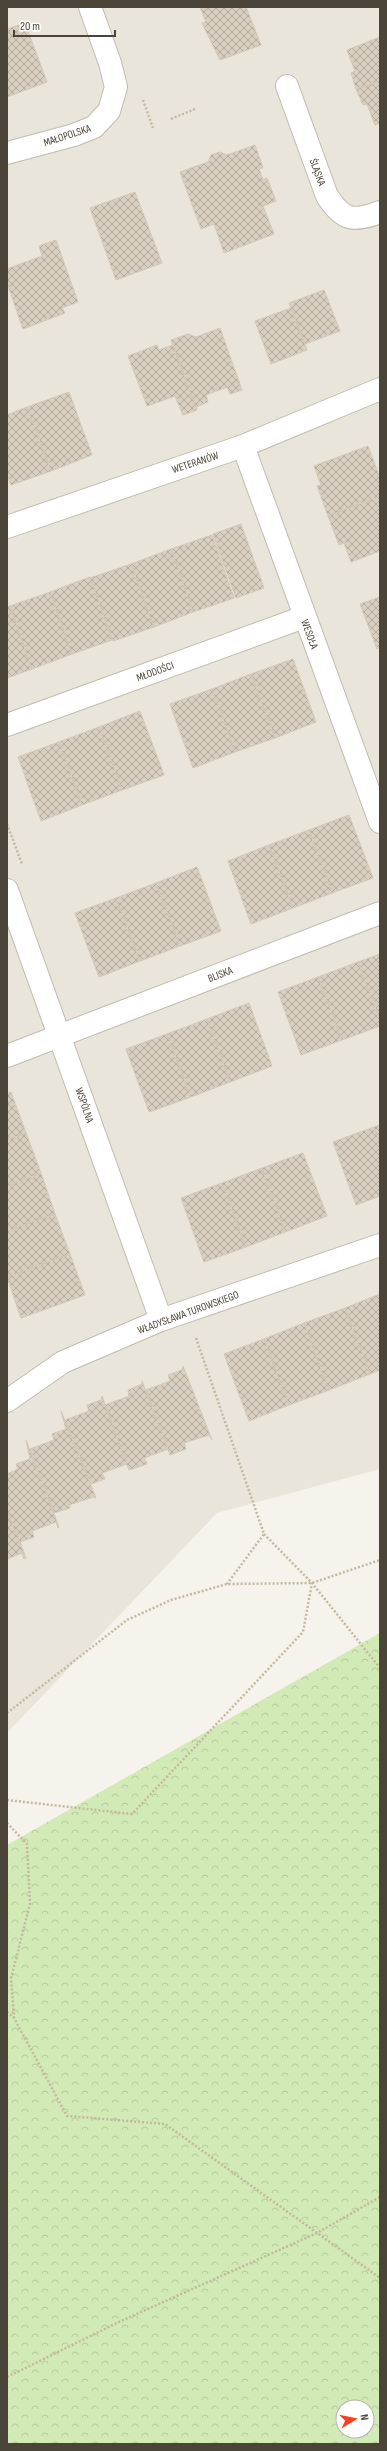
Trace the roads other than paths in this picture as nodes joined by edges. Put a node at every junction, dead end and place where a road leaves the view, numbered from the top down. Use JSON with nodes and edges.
{"nodes":[{"id":1,"x":90,"y":7,"type":"edge"},
{"id":2,"x":287,"y":86,"type":"dead end"},
{"id":3,"x":7,"y":153,"type":"edge"},
{"id":4,"x":380,"y":212,"type":"edge"},
{"id":5,"x":380,"y":389,"type":"edge"},
{"id":6,"x":243,"y":446,"type":"junction"},
{"id":7,"x":7,"y":527,"type":"edge"},
{"id":8,"x":304,"y":617,"type":"junction"},
{"id":9,"x":7,"y":725,"type":"edge"},
{"id":10,"x":380,"y":822,"type":"edge"},
{"id":11,"x":7,"y":890,"type":"edge"},
{"id":12,"x":380,"y":913,"type":"edge"},
{"id":13,"x":61,"y":1035,"type":"junction"},
{"id":14,"x":7,"y":1056,"type":"edge"},
{"id":15,"x":380,"y":1245,"type":"edge"},
{"id":16,"x":161,"y":1320,"type":"junction"},
{"id":17,"x":7,"y":1401,"type":"edge"}],
"edges":[{"from":1,"to":3,"type":"street","name":"MAŁOPOLSKA"},
{"from":2,"to":4,"type":"street","name":"ŚLĄSKA"},
{"from":5,"to":6,"type":"street","name":"WETERANÓW"},
{"from":6,"to":7,"type":"street","name":"WETERANÓW"},
{"from":6,"to":8,"type":"street","name":"WESOŁA"},
{"from":8,"to":9,"type":"street","name":"MŁODOŚCI"},
{"from":8,"to":10,"type":"street","name":"WESOŁA"},
{"from":11,"to":13,"type":"street","name":"WSPÓLNA"},
{"from":12,"to":13,"type":"street","name":"BLISKA"},
{"from":13,"to":14,"type":"street","name":"BLISKA"},
{"from":13,"to":16,"type":"street","name":"WSPÓLNA"},
{"from":15,"to":16,"type":"street","name":"WŁADYSŁAWA TUROWSKIEGO"},
{"from":16,"to":17,"type":"street","name":"WŁADYSŁAWA TUROWSKIEGO"}]}
